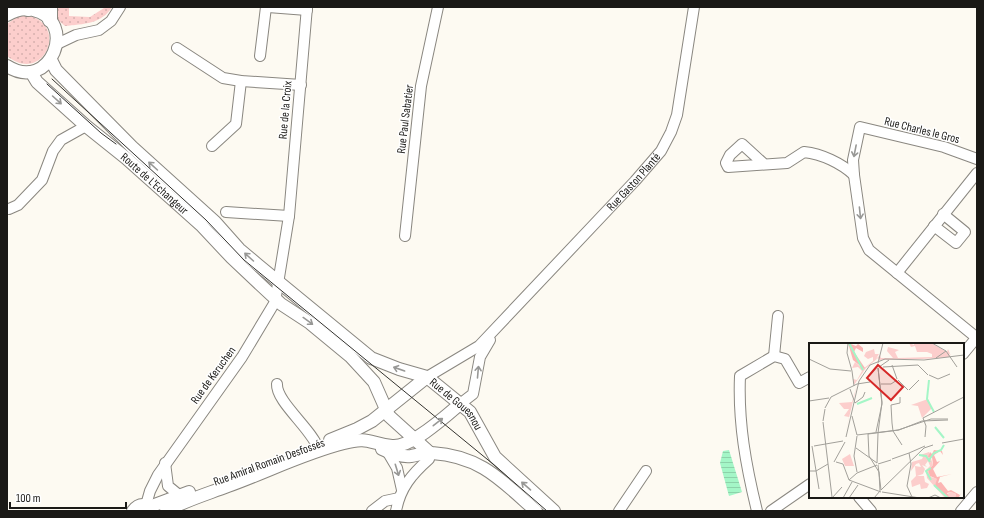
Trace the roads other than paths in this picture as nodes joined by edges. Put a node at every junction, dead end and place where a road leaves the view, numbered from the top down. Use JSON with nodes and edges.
{"nodes":[{"id":1,"x":120,"y":7,"type":"edge"},
{"id":2,"x":267,"y":7,"type":"edge"},
{"id":3,"x":438,"y":7,"type":"edge"},
{"id":4,"x":694,"y":7,"type":"edge"},
{"id":5,"x":29,"y":8,"type":"edge"},
{"id":6,"x":307,"y":8,"type":"edge"},
{"id":7,"x":8,"y":13,"type":"edge"},
{"id":8,"x":52,"y":19,"type":"edge"},
{"id":9,"x":76,"y":35,"type":"junction"},
{"id":10,"x":57,"y":44,"type":"junction"},
{"id":11,"x":177,"y":48,"type":"dead end"},
{"id":12,"x":260,"y":56,"type":"dead end"},
{"id":13,"x":51,"y":60,"type":"junction"},
{"id":14,"x":7,"y":66,"type":"edge"},
{"id":15,"x":31,"y":72,"type":"junction"},
{"id":16,"x":241,"y":81,"type":"junction"},
{"id":17,"x":301,"y":85,"type":"junction"},
{"id":18,"x":86,"y":126,"type":"junction"},
{"id":19,"x":212,"y":146,"type":"dead end"},
{"id":20,"x":977,"y":159,"type":"edge"},
{"id":21,"x":764,"y":164,"type":"dead end"},
{"id":22,"x":977,"y":173,"type":"edge"},
{"id":23,"x":854,"y":175,"type":"junction"},
{"id":24,"x":8,"y":210,"type":"edge"},
{"id":25,"x":226,"y":212,"type":"dead end"},
{"id":26,"x":943,"y":214,"type":"junction"},
{"id":27,"x":288,"y":216,"type":"junction"},
{"id":28,"x":934,"y":226,"type":"junction"},
{"id":29,"x":405,"y":236,"type":"dead end"},
{"id":30,"x":897,"y":274,"type":"junction"},
{"id":31,"x":279,"y":282,"type":"junction"},
{"id":32,"x":276,"y":299,"type":"junction"},
{"id":33,"x":778,"y":316,"type":"dead end"},
{"id":34,"x":504,"y":321,"type":"junction"},
{"id":35,"x":977,"y":338,"type":"edge"},
{"id":36,"x":964,"y":353,"type":"edge"},
{"id":37,"x":774,"y":356,"type":"junction"},
{"id":38,"x":427,"y":376,"type":"junction"},
{"id":39,"x":809,"y":378,"type":"edge"},
{"id":40,"x":277,"y":384,"type":"dead end"},
{"id":41,"x":460,"y":404,"type":"junction"},
{"id":42,"x":386,"y":411,"type":"junction"},
{"id":43,"x":415,"y":439,"type":"junction"},
{"id":44,"x":374,"y":442,"type":"junction"},
{"id":45,"x":318,"y":448,"type":"junction"},
{"id":46,"x":387,"y":451,"type":"junction"},
{"id":47,"x":430,"y":453,"type":"junction"},
{"id":48,"x":165,"y":464,"type":"junction"},
{"id":49,"x":646,"y":471,"type":"dead end"},
{"id":50,"x":809,"y":485,"type":"edge"},
{"id":51,"x":977,"y":492,"type":"edge"},
{"id":52,"x":400,"y":494,"type":"junction"},
{"id":53,"x":179,"y":495,"type":"junction"},
{"id":54,"x":860,"y":498,"type":"edge"},
{"id":55,"x":149,"y":508,"type":"edge"},
{"id":56,"x":133,"y":511,"type":"edge"},
{"id":57,"x":166,"y":511,"type":"edge"},
{"id":58,"x":372,"y":511,"type":"edge"},
{"id":59,"x":396,"y":511,"type":"edge"},
{"id":60,"x":536,"y":511,"type":"edge"},
{"id":61,"x":554,"y":511,"type":"edge"},
{"id":62,"x":619,"y":511,"type":"edge"},
{"id":63,"x":757,"y":511,"type":"edge"},
{"id":64,"x":771,"y":511,"type":"edge"},
{"id":65,"x":871,"y":511,"type":"edge"},
{"id":66,"x":961,"y":511,"type":"edge"}],
"edges":[{"from":1,"to":9,"type":"street"},
{"from":2,"to":6,"type":"street"},
{"from":2,"to":12,"type":"street"},
{"from":3,"to":29,"type":"street","name":"Rue Paul Sabatier"},
{"from":4,"to":34,"type":"street","name":"Rue Gaston Planté"},
{"from":5,"to":7,"type":"main road"},
{"from":5,"to":8,"type":"main road"},
{"from":6,"to":17,"type":"street","name":"Rue de la Croix"},
{"from":8,"to":9,"type":"street"},
{"from":8,"to":10,"type":"main road"},
{"from":9,"to":10,"type":"street"},
{"from":10,"to":13,"type":"main road"},
{"from":11,"to":16,"type":"street"},
{"from":13,"to":15,"type":"main road"},
{"from":31,"to":13,"type":"main road","name":"Route de L'Echangeur","one_way":true},
{"from":14,"to":15,"type":"main road"},
{"from":15,"to":18,"type":"main road","name":"Route de L'Echangeur","one_way":true},
{"from":16,"to":17,"type":"street"},
{"from":16,"to":19,"type":"street"},
{"from":17,"to":27,"type":"street","name":"Rue de la Croix"},
{"from":18,"to":24,"type":"street"},
{"from":18,"to":32,"type":"main road","name":"Route de L'Echangeur"},
{"from":20,"to":23,"type":"street","name":"Rue Charles le Gros","one_way":true},
{"from":21,"to":23,"type":"street"},
{"from":22,"to":26,"type":"street"},
{"from":23,"to":30,"type":"street","one_way":true},
{"from":25,"to":27,"type":"street"},
{"from":26,"to":28,"type":"street"},
{"from":26,"to":28,"type":"street"},
{"from":27,"to":31,"type":"street","name":"Rue de la Croix"},
{"from":28,"to":30,"type":"street"},
{"from":30,"to":35,"type":"street"},
{"from":31,"to":32,"type":"street","name":"Rue de Keruchen"},
{"from":38,"to":31,"type":"main road","name":"Rue de Gouesnou","one_way":true},
{"from":32,"to":42,"type":"main road","one_way":true},
{"from":32,"to":48,"type":"street","name":"Rue de Keruchen"},
{"from":33,"to":37,"type":"street"},
{"from":34,"to":38,"type":"street","name":"Rue Gaston Planté"},
{"from":41,"to":34,"type":"street","name":"Rue Gaston Planté","one_way":true},
{"from":35,"to":36,"type":"street"},
{"from":37,"to":39,"type":"street"},
{"from":37,"to":63,"type":"street"},
{"from":38,"to":41,"type":"main road","name":"Rue de Gouesnou"},
{"from":38,"to":42,"type":"main road","name":"Rue Gaston Planté"},
{"from":40,"to":45,"type":"street"},
{"from":43,"to":41,"type":"main road","name":"Rue Amiral Romain Desfossés","one_way":true},
{"from":61,"to":41,"type":"main road","name":"Rue de Gouesnou","one_way":true},
{"from":42,"to":43,"type":"main road"},
{"from":42,"to":45,"type":"main road","name":"Rue Amiral Romain Desfossés"},
{"from":43,"to":44,"type":"main road","name":"Rue Amiral Romain Desfossés"},
{"from":43,"to":47,"type":"main road"},
{"from":44,"to":45,"type":"main road","name":"Rue Amiral Romain Desfossés"},
{"from":44,"to":46,"type":"main road"},
{"from":45,"to":53,"type":"main road","name":"Rue Amiral Romain Desfossés"},
{"from":45,"to":57,"type":"main road","name":"Rue Amiral Romain Desfossés"},
{"from":46,"to":47,"type":"main road"},
{"from":46,"to":52,"type":"street","one_way":true},
{"from":47,"to":52,"type":"street"},
{"from":47,"to":60,"type":"main road"},
{"from":48,"to":53,"type":"street"},
{"from":48,"to":55,"type":"street","name":"Rue de Keruchen"},
{"from":49,"to":62,"type":"street"},
{"from":50,"to":64,"type":"street"},
{"from":51,"to":66,"type":"street"},
{"from":52,"to":58,"type":"street"},
{"from":52,"to":59,"type":"street"},
{"from":53,"to":55,"type":"main road","name":"Rue Amiral Romain Desfossés"},
{"from":54,"to":65,"type":"street"},
{"from":55,"to":56,"type":"main road","name":"Rue Amiral Romain Desfossés"}]}
